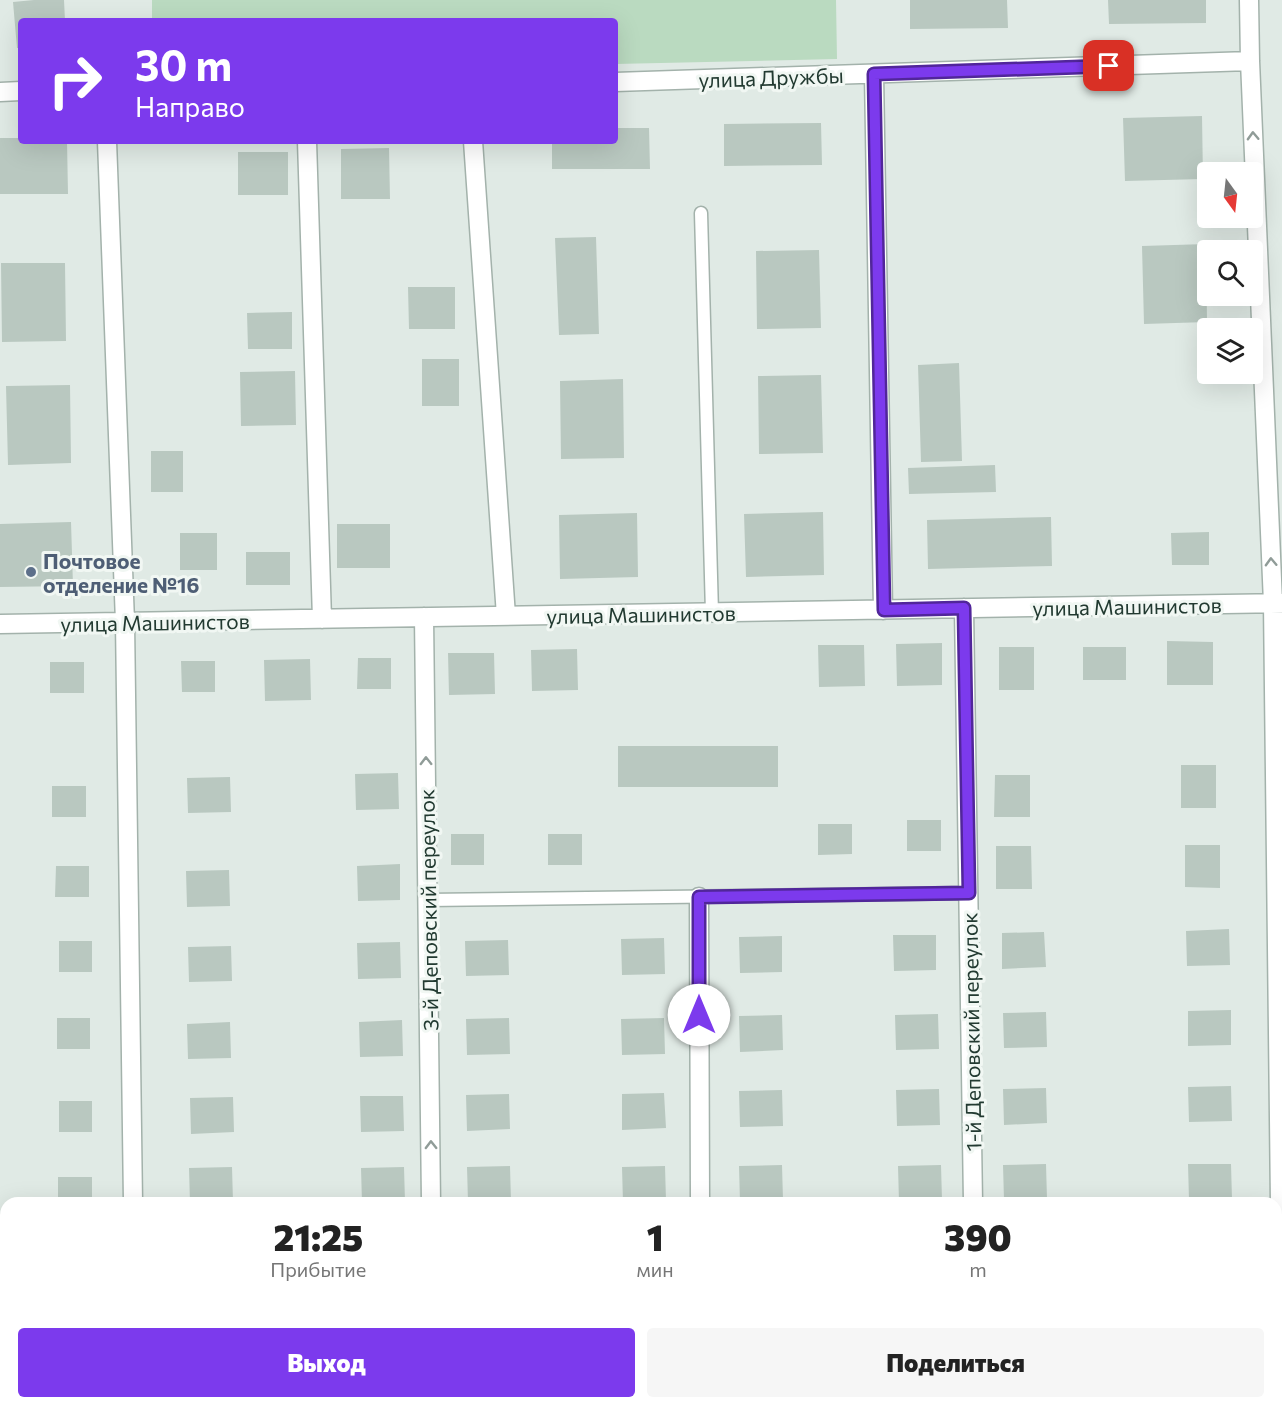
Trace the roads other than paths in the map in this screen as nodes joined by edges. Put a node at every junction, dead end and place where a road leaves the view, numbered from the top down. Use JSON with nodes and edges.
{"nodes":[{"id":1,"x":1249,"y":0,"type":"edge"},
{"id":2,"x":1250,"y":61,"type":"junction"},
{"id":3,"x":874,"y":74,"type":"junction"},
{"id":4,"x":618,"y":82,"type":"edge"},
{"id":5,"x":18,"y":91,"type":"edge"},
{"id":6,"x":0,"y":92,"type":"edge"},
{"id":7,"x":107,"y":144,"type":"edge"},
{"id":8,"x":307,"y":144,"type":"edge"},
{"id":9,"x":473,"y":144,"type":"edge"},
{"id":10,"x":701,"y":213,"type":"dead end"},
{"id":11,"x":1277,"y":603,"type":"edge"},
{"id":12,"x":964,"y":608,"type":"junction"},
{"id":13,"x":884,"y":610,"type":"junction"},
{"id":14,"x":712,"y":613,"type":"junction"},
{"id":15,"x":506,"y":616,"type":"junction"},
{"id":16,"x":424,"y":618,"type":"junction"},
{"id":17,"x":322,"y":619,"type":"junction"},
{"id":18,"x":125,"y":622,"type":"junction"},
{"id":19,"x":0,"y":624,"type":"edge"},
{"id":20,"x":969,"y":893,"type":"junction"},
{"id":21,"x":699,"y":897,"type":"junction"},
{"id":22,"x":427,"y":900,"type":"junction"},
{"id":23,"x":133,"y":1197,"type":"edge"},
{"id":24,"x":432,"y":1197,"type":"edge"},
{"id":25,"x":700,"y":1197,"type":"edge"},
{"id":26,"x":973,"y":1197,"type":"edge"},
{"id":27,"x":1281,"y":1197,"type":"edge"}],
"edges":[{"from":1,"to":2,"type":"street"},
{"from":2,"to":3,"type":"street","name":"улица Дружбы"},
{"from":11,"to":2,"type":"street","one_way":true},
{"from":3,"to":4,"type":"street","name":"улица Дружбы"},
{"from":3,"to":13,"type":"street"},
{"from":5,"to":6,"type":"street"},
{"from":7,"to":18,"type":"street"},
{"from":8,"to":17,"type":"street"},
{"from":9,"to":15,"type":"street"},
{"from":10,"to":14,"type":"lane"},
{"from":11,"to":12,"type":"street","name":"улица Машинистов"},
{"from":11,"to":27,"type":"street"},
{"from":12,"to":13,"type":"street","name":"улица Машинистов"},
{"from":12,"to":20,"type":"street","name":"1-й Деповский переулок"},
{"from":13,"to":14,"type":"street","name":"улица Машинистов"},
{"from":14,"to":15,"type":"street","name":"улица Машинистов"},
{"from":15,"to":16,"type":"street","name":"улица Машинистов"},
{"from":16,"to":17,"type":"street","name":"улица Машинистов"},
{"from":22,"to":16,"type":"street","name":"3-й Деповский переулок","one_way":true},
{"from":17,"to":18,"type":"street","name":"улица Машинистов"},
{"from":18,"to":19,"type":"street","name":"улица Машинистов"},
{"from":18,"to":23,"type":"street"},
{"from":20,"to":21,"type":"lane"},
{"from":20,"to":26,"type":"street","name":"1-й Деповский переулок"},
{"from":21,"to":22,"type":"lane"},
{"from":21,"to":25,"type":"street"},
{"from":24,"to":22,"type":"street","name":"3-й Деповский переулок","one_way":true}]}
